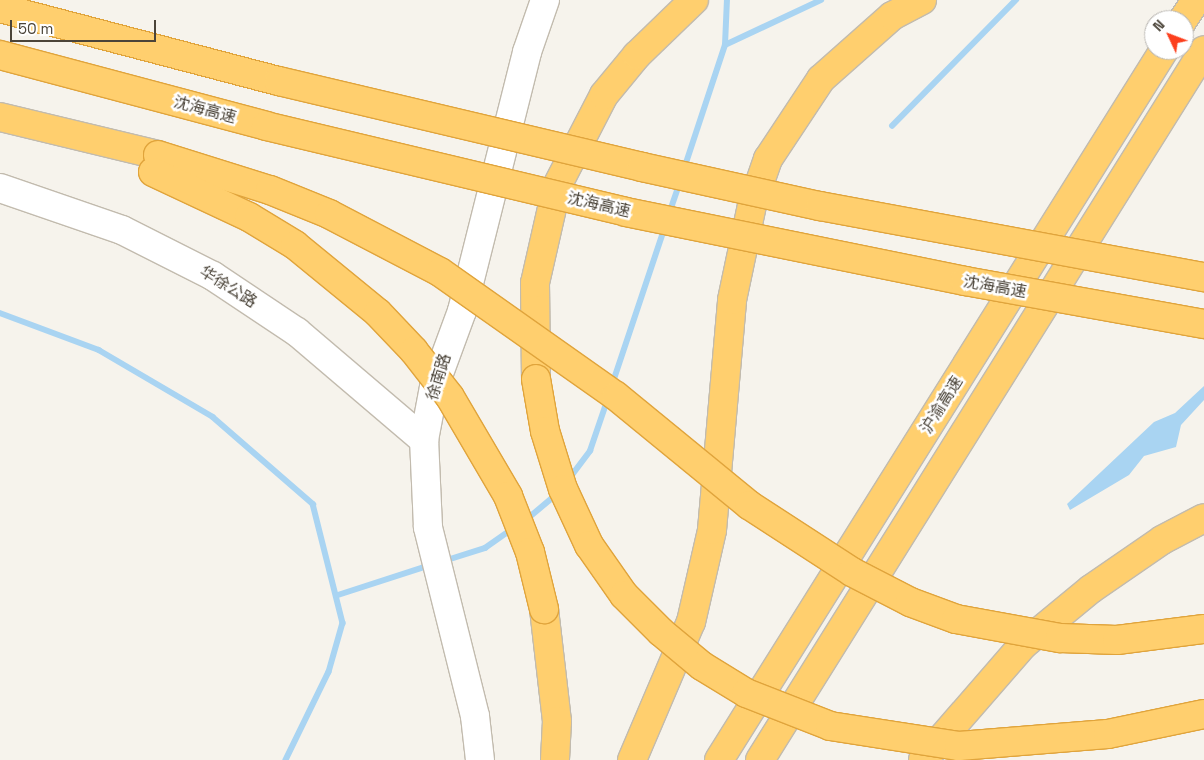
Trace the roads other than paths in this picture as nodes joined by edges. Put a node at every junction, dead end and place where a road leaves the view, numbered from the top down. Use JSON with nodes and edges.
{"nodes":[{"id":1,"x":546,"y":0,"type":"edge"},
{"id":2,"x":922,"y":0,"type":"edge"},
{"id":3,"x":0,"y":8,"type":"edge"},
{"id":4,"x":685,"y":9,"type":"edge"},
{"id":5,"x":1204,"y":50,"type":"edge"},
{"id":6,"x":0,"y":55,"type":"edge"},
{"id":7,"x":1158,"y":60,"type":"edge"},
{"id":8,"x":0,"y":117,"type":"edge"},
{"id":9,"x":0,"y":121,"type":"edge"},
{"id":10,"x":155,"y":163,"type":"junction"},
{"id":11,"x":0,"y":188,"type":"edge"},
{"id":12,"x":1204,"y":277,"type":"edge"},
{"id":13,"x":1204,"y":324,"type":"edge"},
{"id":14,"x":424,"y":440,"type":"junction"},
{"id":15,"x":1204,"y":518,"type":"edge"},
{"id":16,"x":1204,"y":629,"type":"edge"},
{"id":17,"x":1204,"y":714,"type":"edge"},
{"id":18,"x":480,"y":760,"type":"edge"},
{"id":19,"x":555,"y":760,"type":"edge"},
{"id":20,"x":632,"y":760,"type":"edge"},
{"id":21,"x":719,"y":760,"type":"edge"},
{"id":22,"x":760,"y":760,"type":"edge"},
{"id":23,"x":923,"y":760,"type":"edge"}],
"edges":[{"from":1,"to":14,"type":"street","name":"徐南路"},
{"from":2,"to":20,"type":"highway"},
{"from":3,"to":12,"type":"highway","bridge":true},
{"from":4,"to":17,"type":"highway","bridge":true},
{"from":5,"to":22,"type":"highway"},
{"from":6,"to":13,"type":"highway","name":"沈海高速","bridge":true},
{"from":7,"to":21,"type":"highway","name":"沪渝高速"},
{"from":8,"to":10,"type":"highway"},
{"from":9,"to":10,"type":"highway"},
{"from":10,"to":16,"type":"highway","bridge":true},
{"from":10,"to":19,"type":"highway","bridge":true},
{"from":11,"to":14,"type":"street","name":"华徐公路"},
{"from":14,"to":18,"type":"street","name":"徐南路"},
{"from":15,"to":23,"type":"highway"}]}
